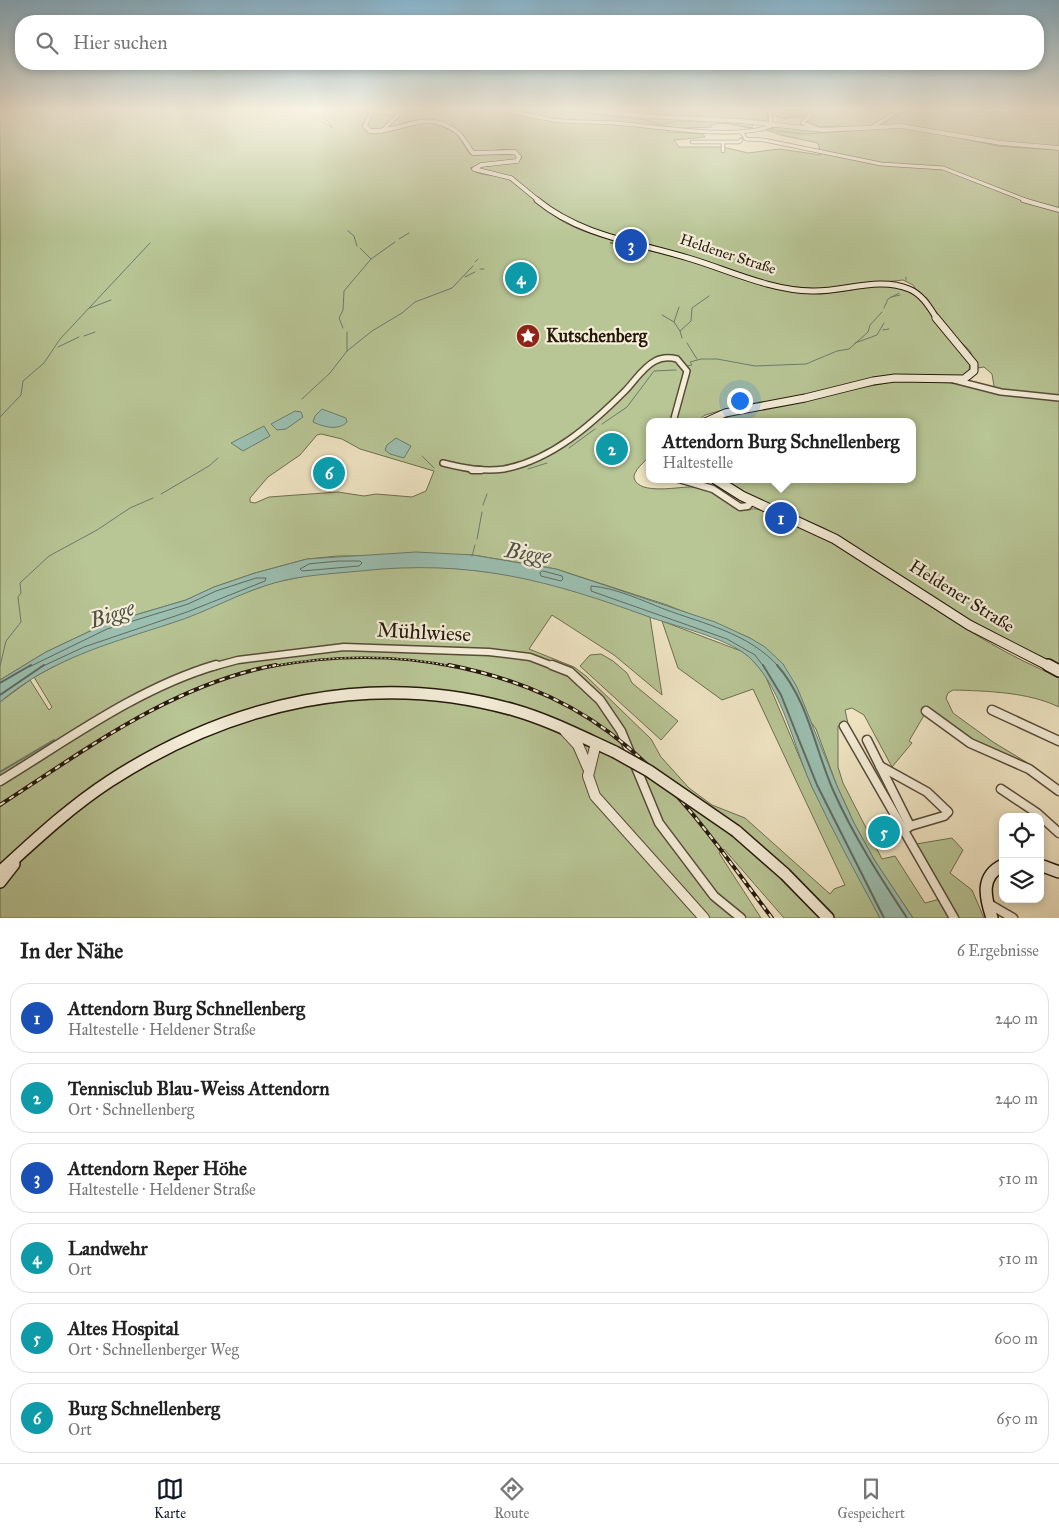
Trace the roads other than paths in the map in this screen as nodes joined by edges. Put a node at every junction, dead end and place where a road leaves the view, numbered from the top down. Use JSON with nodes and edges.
{"nodes":[{"id":1,"x":472,"y":152,"type":"edge"},
{"id":2,"x":490,"y":152,"type":"edge"},
{"id":3,"x":513,"y":152,"type":"edge"},
{"id":4,"x":826,"y":152,"type":"edge"},
{"id":5,"x":1059,"y":210,"type":"edge"},
{"id":6,"x":954,"y":380,"type":"junction"},
{"id":7,"x":1059,"y":398,"type":"edge"},
{"id":8,"x":674,"y":418,"type":"edge"},
{"id":9,"x":714,"y":418,"type":"edge"},
{"id":10,"x":443,"y":463,"type":"dead end"},
{"id":11,"x":693,"y":483,"type":"edge"},
{"id":12,"x":722,"y":483,"type":"edge"},
{"id":13,"x":752,"y":501,"type":"junction"},
{"id":14,"x":1059,"y":671,"type":"edge"},
{"id":15,"x":992,"y":710,"type":"dead end"},
{"id":16,"x":926,"y":711,"type":"dead end"},
{"id":17,"x":844,"y":726,"type":"dead end"},
{"id":18,"x":565,"y":730,"type":"junction"},
{"id":19,"x":867,"y":740,"type":"dead end"},
{"id":20,"x":1059,"y":741,"type":"edge"},
{"id":21,"x":596,"y":743,"type":"junction"},
{"id":22,"x":880,"y":766,"type":"junction"},
{"id":23,"x":588,"y":768,"type":"junction"},
{"id":24,"x":0,"y":780,"type":"edge"},
{"id":25,"x":1001,"y":789,"type":"dead end"},
{"id":26,"x":1059,"y":791,"type":"edge"},
{"id":27,"x":908,"y":828,"type":"junction"},
{"id":28,"x":1059,"y":833,"type":"edge"},
{"id":29,"x":24,"y":849,"type":"junction"},
{"id":30,"x":1044,"y":866,"type":"edge"},
{"id":31,"x":999,"y":867,"type":"edge"},
{"id":32,"x":0,"y":872,"type":"edge"},
{"id":33,"x":1059,"y":872,"type":"edge"},
{"id":34,"x":0,"y":882,"type":"edge"},
{"id":35,"x":987,"y":903,"type":"junction"},
{"id":36,"x":704,"y":918,"type":"edge"},
{"id":37,"x":741,"y":918,"type":"edge"},
{"id":38,"x":828,"y":918,"type":"edge"},
{"id":39,"x":954,"y":918,"type":"edge"},
{"id":40,"x":992,"y":918,"type":"edge"},
{"id":41,"x":1013,"y":918,"type":"edge"}],
"edges":[{"from":1,"to":2,"type":"main road","name":"Heldener Straße"},
{"from":3,"to":6,"type":"main road","name":"Heldener Straße"},
{"from":4,"to":5,"type":"street"},
{"from":6,"to":7,"type":"street"},
{"from":6,"to":9,"type":"main road"},
{"from":8,"to":10,"type":"street"},
{"from":11,"to":13,"type":"street"},
{"from":12,"to":13,"type":"main road","name":"Heldener Straße"},
{"from":13,"to":14,"type":"main road","name":"Heldener Straße"},
{"from":15,"to":20,"type":"street"},
{"from":16,"to":26,"type":"street"},
{"from":17,"to":27,"type":"street"},
{"from":18,"to":21,"type":"main road"},
{"from":18,"to":23,"type":"street"},
{"from":18,"to":29,"type":"main road"},
{"from":19,"to":22,"type":"street"},
{"from":21,"to":23,"type":"street"},
{"from":21,"to":38,"type":"main road","bridge":true},
{"from":22,"to":27,"type":"street"},
{"from":22,"to":27,"type":"street"},
{"from":23,"to":36,"type":"street"},
{"from":24,"to":37,"type":"street","name":"Mühlwiese"},
{"from":25,"to":28,"type":"street"},
{"from":27,"to":39,"type":"street"},
{"from":29,"to":32,"type":"main road"},
{"from":29,"to":34,"type":"main road"},
{"from":30,"to":33,"type":"main road"},
{"from":31,"to":35,"type":"main road"},
{"from":35,"to":40,"type":"main road"},
{"from":35,"to":41,"type":"street"}]}
